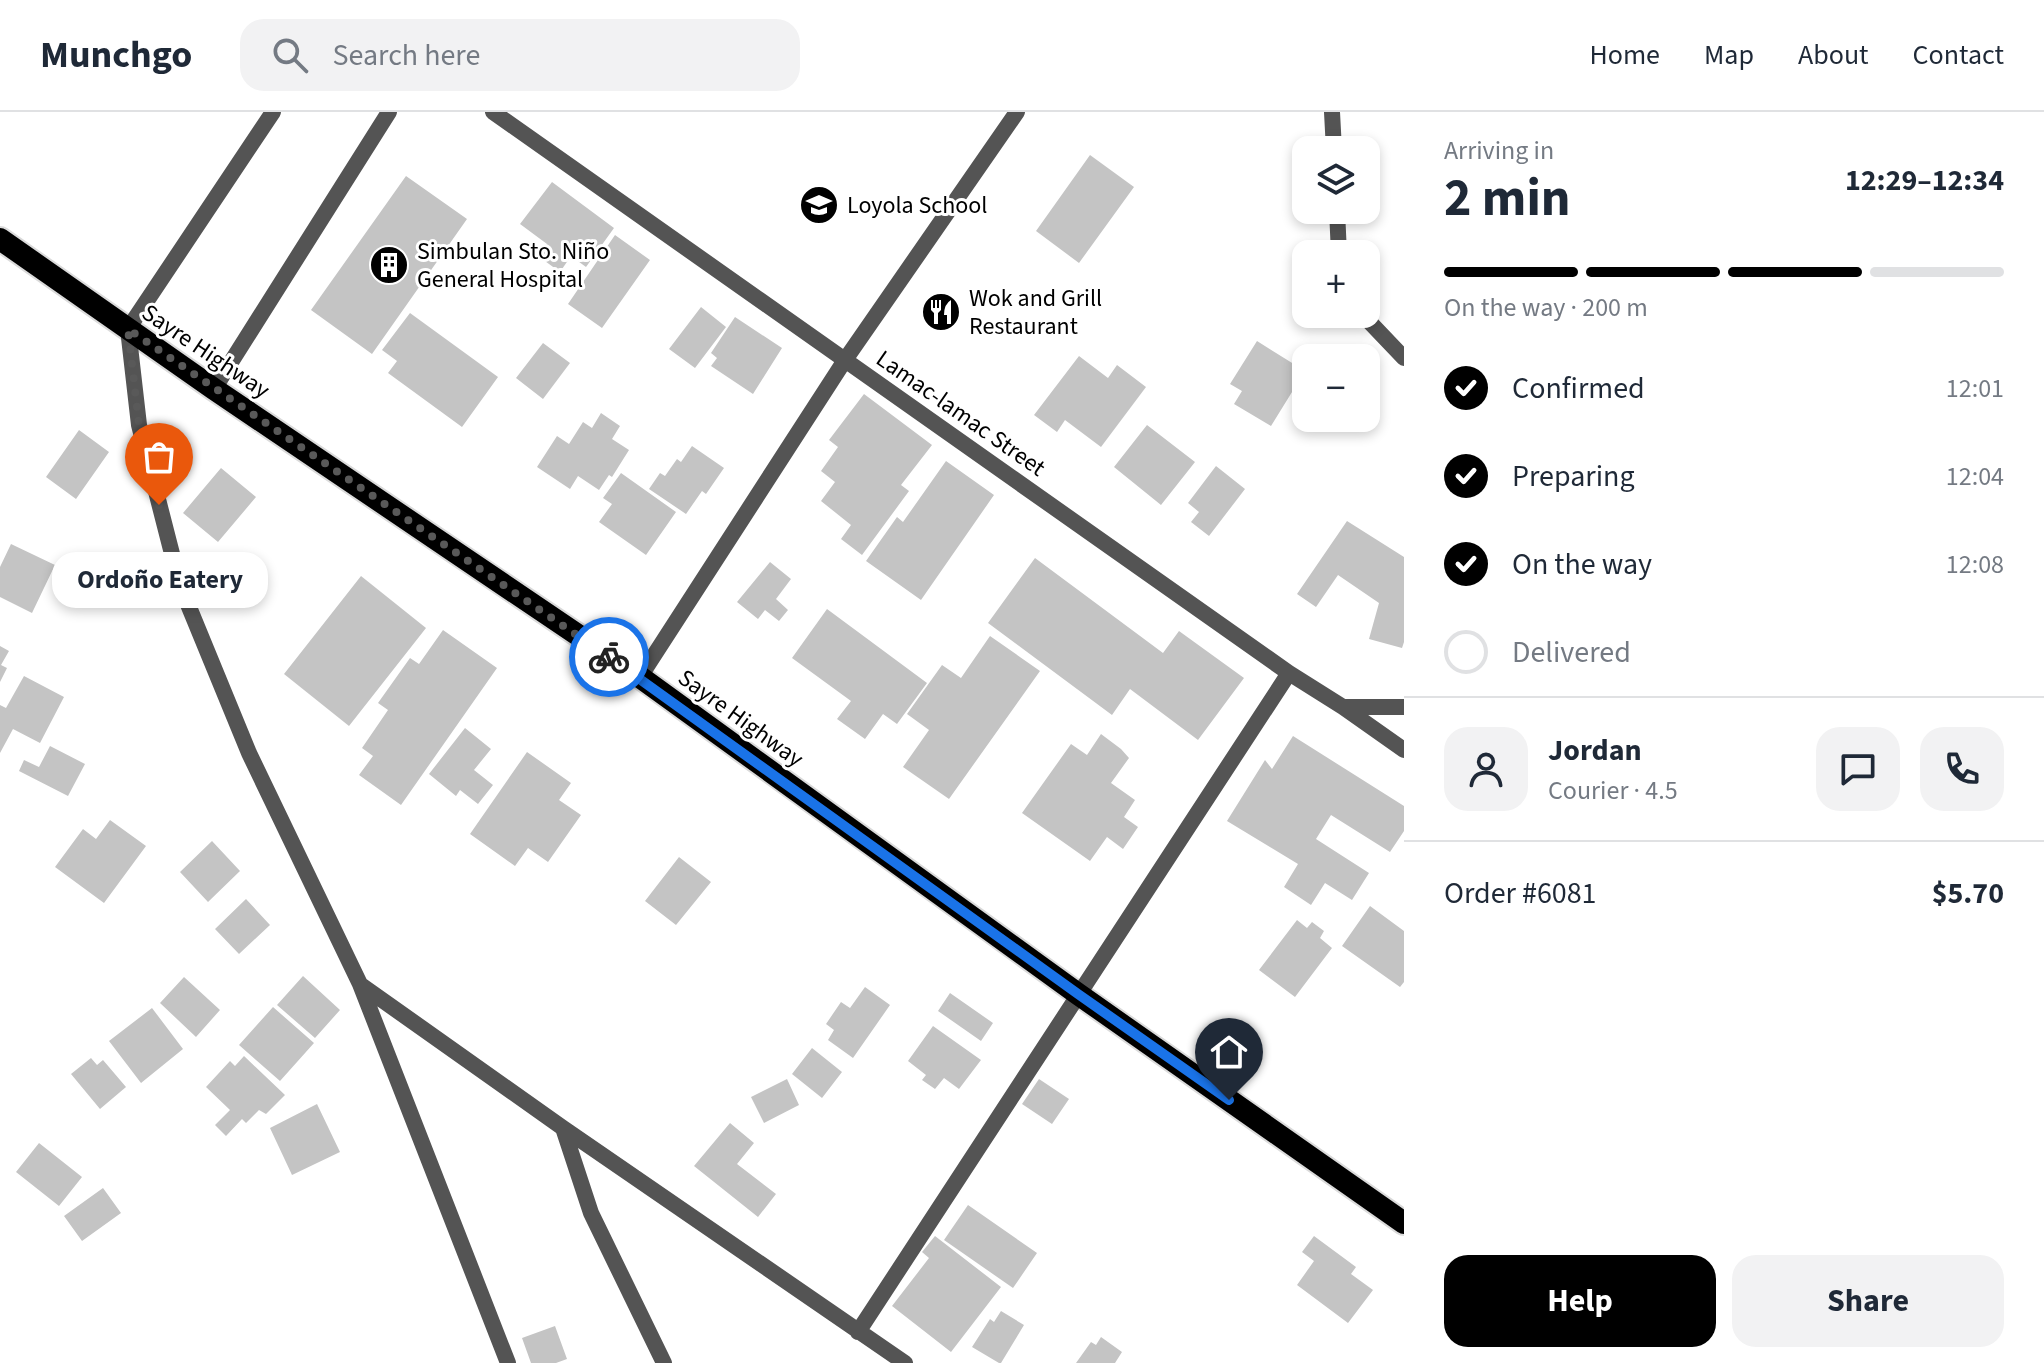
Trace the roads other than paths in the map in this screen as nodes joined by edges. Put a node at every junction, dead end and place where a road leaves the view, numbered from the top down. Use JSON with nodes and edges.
{"nodes":[{"id":1,"x":273,"y":112,"type":"edge"},
{"id":2,"x":389,"y":112,"type":"edge"},
{"id":3,"x":493,"y":112,"type":"edge"},
{"id":4,"x":1017,"y":112,"type":"edge"},
{"id":5,"x":1332,"y":112,"type":"edge"},
{"id":6,"x":1333,"y":136,"type":"edge"},
{"id":7,"x":0,"y":239,"type":"edge"},
{"id":8,"x":1373,"y":328,"type":"edge"},
{"id":9,"x":128,"y":329,"type":"junction"},
{"id":10,"x":1404,"y":358,"type":"edge"},
{"id":11,"x":845,"y":360,"type":"junction"},
{"id":12,"x":214,"y":389,"type":"junction"},
{"id":13,"x":1289,"y":673,"type":"junction"},
{"id":14,"x":640,"y":677,"type":"junction"},
{"id":15,"x":1343,"y":707,"type":"junction"},
{"id":16,"x":1404,"y":707,"type":"edge"},
{"id":17,"x":1404,"y":750,"type":"edge"},
{"id":18,"x":360,"y":984,"type":"junction"},
{"id":19,"x":1078,"y":994,"type":"junction"},
{"id":20,"x":563,"y":1128,"type":"junction"},
{"id":21,"x":1404,"y":1223,"type":"edge"},
{"id":22,"x":858,"y":1332,"type":"junction"},
{"id":23,"x":508,"y":1363,"type":"edge"},
{"id":24,"x":664,"y":1363,"type":"edge"},
{"id":25,"x":905,"y":1363,"type":"edge"}],
"edges":[{"from":1,"to":9,"type":"street"},
{"from":2,"to":12,"type":"street"},
{"from":3,"to":11,"type":"street","name":"Lamac-lamac Street"},
{"from":4,"to":11,"type":"street"},
{"from":5,"to":6,"type":"street"},
{"from":7,"to":9,"type":"highway","name":"Sayre Highway"},
{"from":8,"to":10,"type":"street"},
{"from":9,"to":12,"type":"highway","name":"Sayre Highway"},
{"from":9,"to":18,"type":"street"},
{"from":11,"to":13,"type":"street","name":"Lamac-lamac Street"},
{"from":11,"to":14,"type":"street"},
{"from":12,"to":14,"type":"highway","name":"Sayre Highway"},
{"from":13,"to":15,"type":"street","name":"Lamac-lamac Street"},
{"from":13,"to":19,"type":"street"},
{"from":14,"to":19,"type":"highway","name":"Sayre Highway"},
{"from":15,"to":16,"type":"street"},
{"from":15,"to":17,"type":"street","name":"Lamac-lamac Street"},
{"from":18,"to":20,"type":"street"},
{"from":18,"to":23,"type":"street"},
{"from":19,"to":21,"type":"highway","name":"Sayre Highway"},
{"from":19,"to":22,"type":"street"},
{"from":20,"to":22,"type":"street"},
{"from":20,"to":24,"type":"street"},
{"from":22,"to":25,"type":"street"}]}
